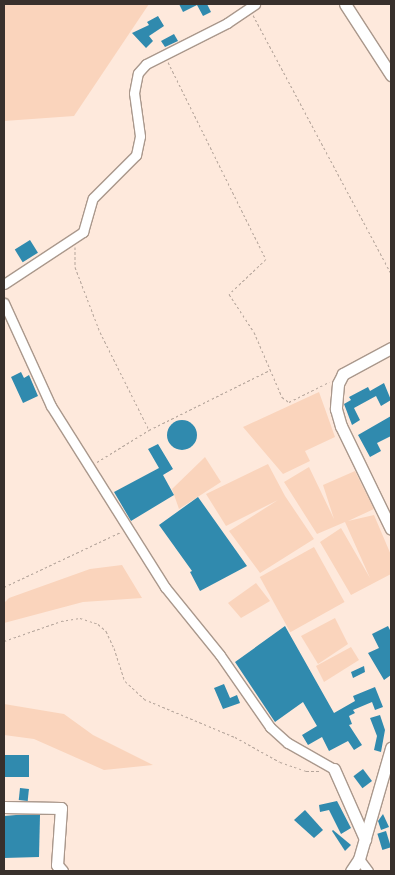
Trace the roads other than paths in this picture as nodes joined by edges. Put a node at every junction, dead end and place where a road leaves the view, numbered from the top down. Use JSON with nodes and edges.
{"nodes":[{"id":1,"x":345,"y":4,"type":"edge"},
{"id":2,"x":252,"y":5,"type":"edge"},
{"id":3,"x":391,"y":75,"type":"edge"},
{"id":4,"x":4,"y":284,"type":"edge"},
{"id":5,"x":4,"y":304,"type":"edge"},
{"id":6,"x":391,"y":348,"type":"edge"},
{"id":7,"x":391,"y":529,"type":"edge"},
{"id":8,"x":391,"y":748,"type":"edge"},
{"id":9,"x":334,"y":769,"type":"joint"},
{"id":10,"x":4,"y":807,"type":"edge"},
{"id":11,"x":365,"y":839,"type":"junction"},
{"id":12,"x":359,"y":859,"type":"junction"},
{"id":13,"x":62,"y":871,"type":"edge"},
{"id":14,"x":351,"y":871,"type":"edge"},
{"id":15,"x":368,"y":871,"type":"edge"}],
"edges":[{"from":1,"to":3,"type":"street"},
{"from":2,"to":4,"type":"street"},
{"from":5,"to":9,"type":"street"},
{"from":6,"to":7,"type":"street"},
{"from":8,"to":11,"type":"street"},
{"from":9,"to":11,"type":"street"},
{"from":10,"to":13,"type":"street"},
{"from":11,"to":12,"type":"street"},
{"from":12,"to":14,"type":"street"},
{"from":12,"to":15,"type":"street"}]}
